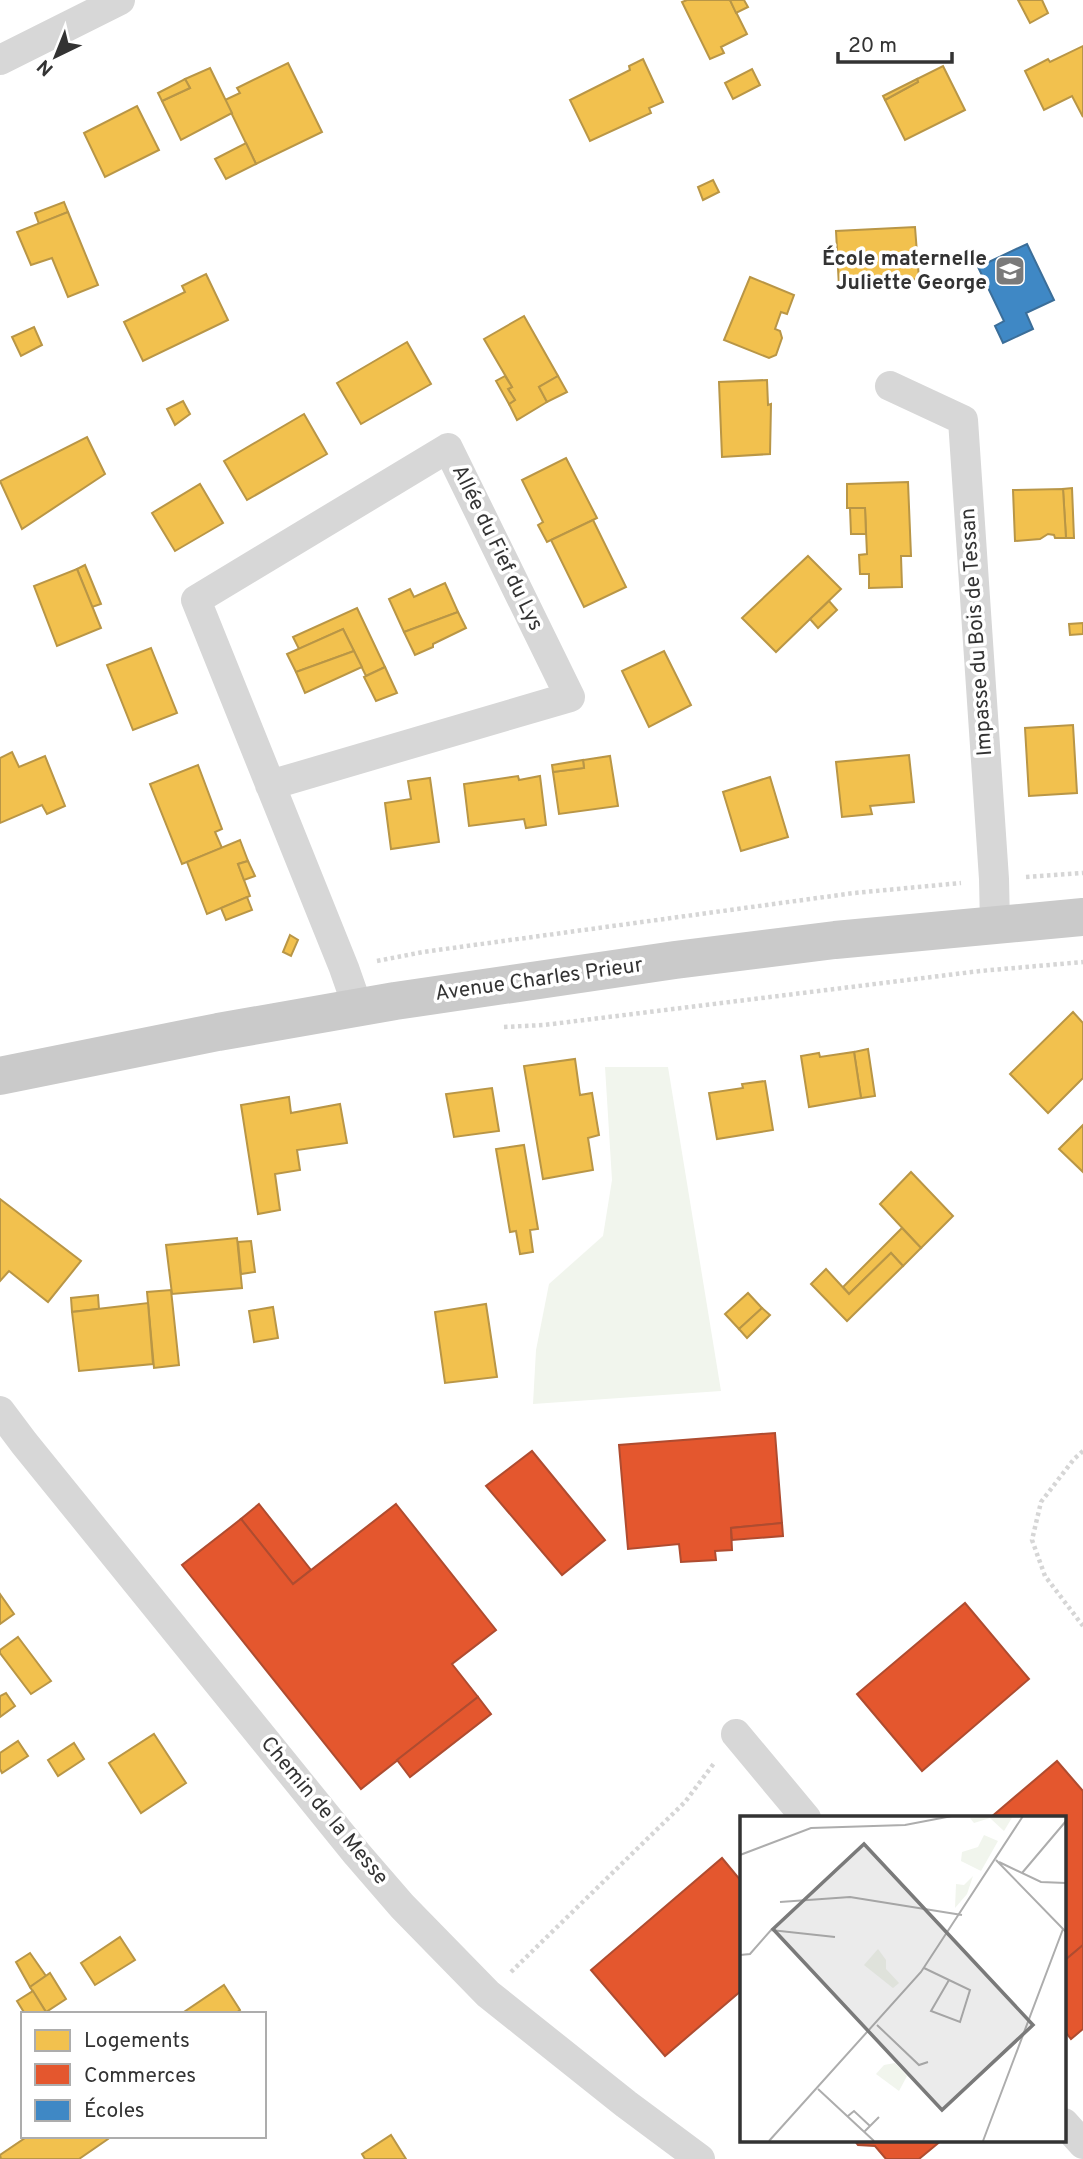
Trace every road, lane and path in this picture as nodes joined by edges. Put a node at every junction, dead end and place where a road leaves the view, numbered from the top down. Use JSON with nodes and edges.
{"nodes":[{"id":1,"x":120,"y":0,"type":"edge"},
{"id":2,"x":0,"y":60,"type":"edge"},
{"id":3,"x":890,"y":386,"type":"dead end"},
{"id":4,"x":270,"y":785,"type":"junction"},
{"id":5,"x":1083,"y":917,"type":"edge"},
{"id":6,"x":995,"y":924,"type":"junction"},
{"id":7,"x":1083,"y":962,"type":"edge"},
{"id":8,"x":358,"y":1008,"type":"junction"},
{"id":9,"x":504,"y":1027,"type":"dead end"},
{"id":10,"x":0,"y":1076,"type":"edge"},
{"id":11,"x":0,"y":1411,"type":"edge"},
{"id":12,"x":1083,"y":1451,"type":"edge"},
{"id":13,"x":1083,"y":1626,"type":"edge"},
{"id":14,"x":736,"y":1734,"type":"joint"},
{"id":15,"x":804,"y":1816,"type":"edge"},
{"id":16,"x":488,"y":1994,"type":"junction"},
{"id":17,"x":1066,"y":2125,"type":"edge"},
{"id":18,"x":1083,"y":2144,"type":"edge"},
{"id":19,"x":700,"y":2159,"type":"edge"}],
"edges":[{"from":1,"to":2,"type":"street"},
{"from":3,"to":6,"type":"street","name":"Impasse du Bois de Tessan"},
{"from":4,"to":4,"type":"street","name":"Allée du Fief du Lys"},
{"from":4,"to":8,"type":"street","name":"Allée du Fief du Lys"},
{"from":5,"to":6,"type":"main road","name":"Avenue Charles Prieur"},
{"from":6,"to":8,"type":"main road","name":"Avenue Charles Prieur"},
{"from":7,"to":9,"type":"path","name":"Avenue Charles Prieur"},
{"from":8,"to":10,"type":"main road","name":"Avenue Charles Prieur"},
{"from":11,"to":16,"type":"street","name":"Chemin de la Messe"},
{"from":12,"to":13,"type":"path"},
{"from":14,"to":15,"type":"street"},
{"from":14,"to":16,"type":"path"},
{"from":16,"to":19,"type":"street","name":"Chemin de la Messe"},
{"from":17,"to":18,"type":"street"}]}
